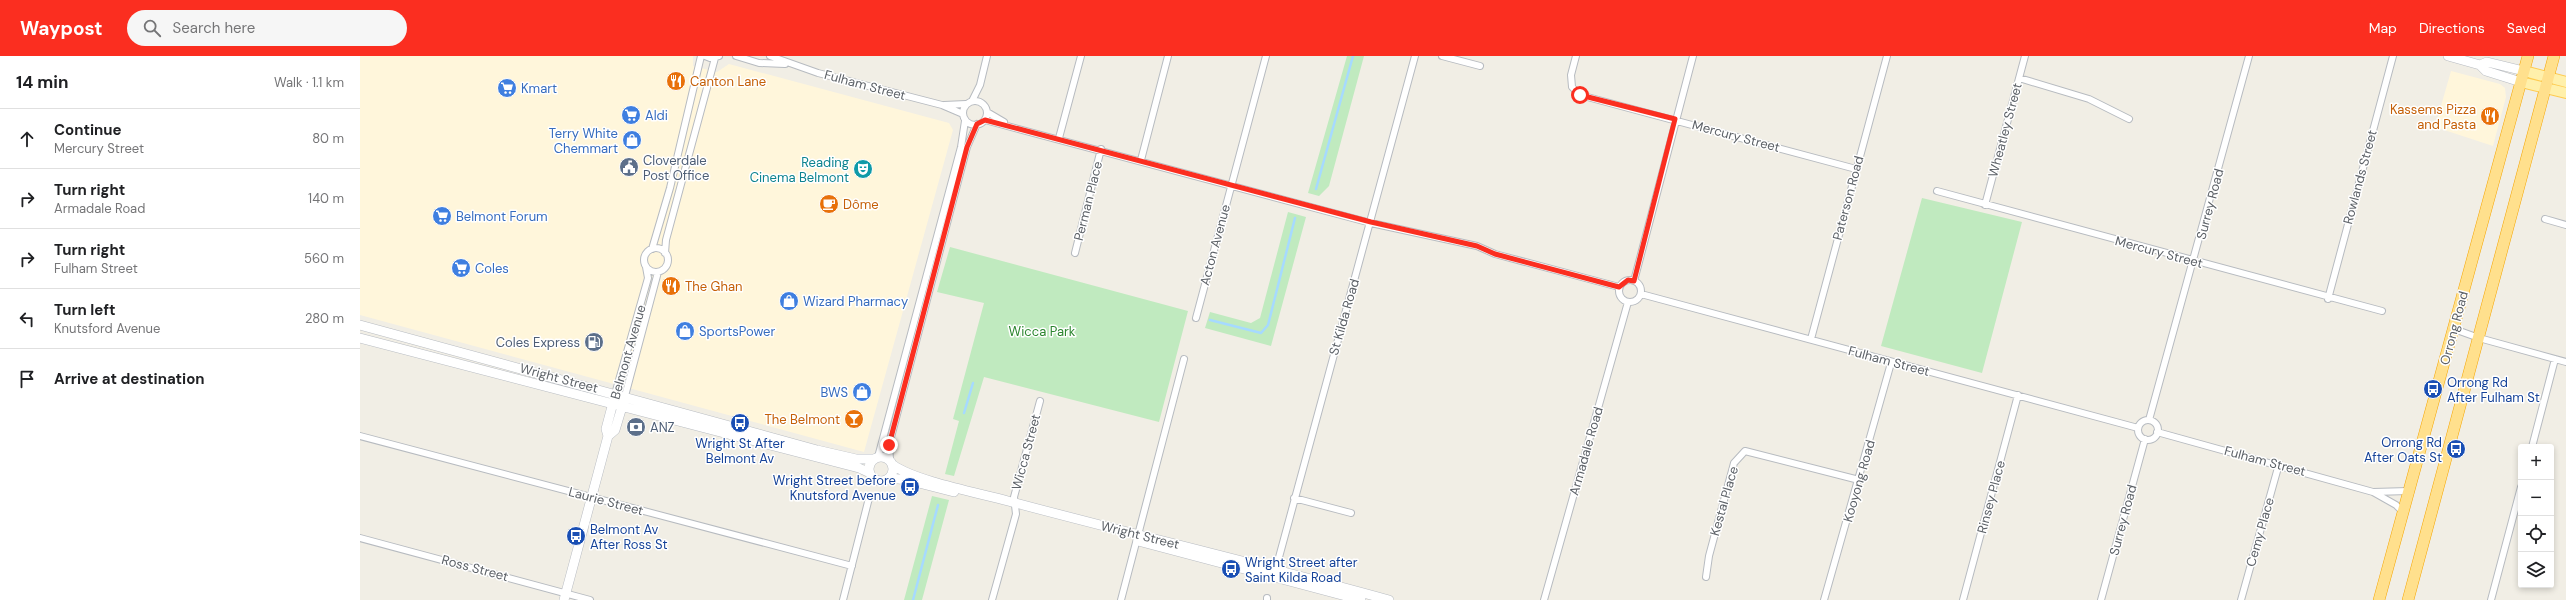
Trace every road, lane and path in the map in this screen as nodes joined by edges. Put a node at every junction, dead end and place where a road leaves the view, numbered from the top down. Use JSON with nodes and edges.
{"nodes":[{"id":1,"x":702,"y":56,"type":"edge"},
{"id":2,"x":705,"y":56,"type":"edge"},
{"id":3,"x":736,"y":56,"type":"edge"},
{"id":4,"x":770,"y":56,"type":"edge"},
{"id":5,"x":987,"y":56,"type":"edge"},
{"id":6,"x":1081,"y":56,"type":"edge"},
{"id":7,"x":1168,"y":56,"type":"edge"},
{"id":8,"x":1266,"y":56,"type":"edge"},
{"id":9,"x":1415,"y":56,"type":"edge"},
{"id":10,"x":1442,"y":56,"type":"edge"},
{"id":11,"x":1576,"y":56,"type":"edge"},
{"id":12,"x":1692,"y":56,"type":"edge"},
{"id":13,"x":1887,"y":56,"type":"edge"},
{"id":14,"x":2024,"y":56,"type":"edge"},
{"id":15,"x":2249,"y":56,"type":"edge"},
{"id":16,"x":2392,"y":56,"type":"edge"},
{"id":17,"x":2448,"y":56,"type":"edge"},
{"id":18,"x":2528,"y":56,"type":"edge"},
{"id":19,"x":2554,"y":56,"type":"edge"},
{"id":20,"x":717,"y":57,"type":"edge"},
{"id":21,"x":789,"y":64,"type":"junction"},
{"id":22,"x":1480,"y":66,"type":"dead end"},
{"id":23,"x":2522,"y":77,"type":"junction"},
{"id":24,"x":2019,"y":78,"type":"junction"},
{"id":25,"x":2547,"y":82,"type":"junction"},
{"id":26,"x":2566,"y":82,"type":"edge"},
{"id":27,"x":980,"y":85,"type":"junction"},
{"id":28,"x":2566,"y":93,"type":"edge"},
{"id":29,"x":969,"y":102,"type":"junction"},
{"id":30,"x":981,"y":102,"type":"junction"},
{"id":31,"x":942,"y":105,"type":"junction"},
{"id":32,"x":987,"y":112,"type":"junction"},
{"id":33,"x":963,"y":114,"type":"junction"},
{"id":34,"x":1675,"y":119,"type":"junction"},
{"id":35,"x":2130,"y":119,"type":"dead end"},
{"id":36,"x":985,"y":120,"type":"junction"},
{"id":37,"x":966,"y":121,"type":"junction"},
{"id":38,"x":977,"y":124,"type":"junction"},
{"id":39,"x":1009,"y":125,"type":"junction"},
{"id":40,"x":1059,"y":138,"type":"junction"},
{"id":41,"x":1101,"y":149,"type":"junction"},
{"id":42,"x":1141,"y":160,"type":"junction"},
{"id":43,"x":1856,"y":170,"type":"junction"},
{"id":44,"x":1231,"y":184,"type":"junction"},
{"id":45,"x":1937,"y":191,"type":"dead end"},
{"id":46,"x":1985,"y":205,"type":"junction"},
{"id":47,"x":2545,"y":219,"type":"dead end"},
{"id":48,"x":1371,"y":222,"type":"junction"},
{"id":49,"x":2566,"y":225,"type":"edge"},
{"id":50,"x":652,"y":249,"type":"junction"},
{"id":51,"x":665,"y":253,"type":"junction"},
{"id":52,"x":1074,"y":253,"type":"dead end"},
{"id":53,"x":2194,"y":262,"type":"junction"},
{"id":54,"x":646,"y":267,"type":"junction"},
{"id":55,"x":658,"y":272,"type":"junction"},
{"id":56,"x":1634,"y":281,"type":"junction"},
{"id":57,"x":1619,"y":287,"type":"junction"},
{"id":58,"x":1641,"y":294,"type":"junction"},
{"id":59,"x":2328,"y":298,"type":"junction"},
{"id":60,"x":1628,"y":302,"type":"junction"},
{"id":61,"x":2382,"y":311,"type":"dead end"},
{"id":62,"x":1196,"y":318,"type":"dead end"},
{"id":63,"x":361,"y":325,"type":"edge"},
{"id":64,"x":2454,"y":329,"type":"junction"},
{"id":65,"x":360,"y":338,"type":"edge"},
{"id":66,"x":2479,"y":338,"type":"junction"},
{"id":67,"x":1810,"y":339,"type":"junction"},
{"id":68,"x":1184,"y":358,"type":"dead end"},
{"id":69,"x":2555,"y":359,"type":"junction"},
{"id":70,"x":1892,"y":362,"type":"junction"},
{"id":71,"x":2566,"y":362,"type":"edge"},
{"id":72,"x":615,"y":394,"type":"junction"},
{"id":73,"x":2018,"y":394,"type":"junction"},
{"id":74,"x":625,"y":396,"type":"junction"},
{"id":75,"x":1040,"y":401,"type":"dead end"},
{"id":76,"x":613,"y":404,"type":"junction"},
{"id":77,"x":622,"y":406,"type":"junction"},
{"id":78,"x":2150,"y":420,"type":"junction"},
{"id":79,"x":2138,"y":428,"type":"junction"},
{"id":80,"x":2157,"y":432,"type":"junction"},
{"id":81,"x":360,"y":436,"type":"edge"},
{"id":82,"x":608,"y":436,"type":"junction"},
{"id":83,"x":2145,"y":439,"type":"junction"},
{"id":84,"x":2533,"y":444,"type":"edge"},
{"id":85,"x":876,"y":458,"type":"junction"},
{"id":86,"x":891,"y":462,"type":"junction"},
{"id":87,"x":2279,"y":464,"type":"junction"},
{"id":88,"x":870,"y":473,"type":"junction"},
{"id":89,"x":890,"y":478,"type":"junction"},
{"id":90,"x":1859,"y":480,"type":"junction"},
{"id":91,"x":2409,"y":491,"type":"junction"},
{"id":92,"x":2373,"y":492,"type":"junction"},
{"id":93,"x":591,"y":497,"type":"junction"},
{"id":94,"x":869,"y":498,"type":"dead end"},
{"id":95,"x":1294,"y":498,"type":"junction"},
{"id":96,"x":2518,"y":498,"type":"edge"},
{"id":97,"x":1015,"y":506,"type":"junction"},
{"id":98,"x":2403,"y":512,"type":"junction"},
{"id":99,"x":1351,"y":513,"type":"dead end"},
{"id":100,"x":360,"y":538,"type":"edge"},
{"id":101,"x":1138,"y":538,"type":"junction"},
{"id":102,"x":852,"y":566,"type":"junction"},
{"id":103,"x":1276,"y":568,"type":"junction"},
{"id":104,"x":1706,"y":577,"type":"dead end"},
{"id":105,"x":1273,"y":578,"type":"junction"},
{"id":106,"x":565,"y":596,"type":"edge"},
{"id":107,"x":590,"y":600,"type":"edge"},
{"id":108,"x":843,"y":600,"type":"edge"},
{"id":109,"x":992,"y":600,"type":"edge"},
{"id":110,"x":1121,"y":600,"type":"edge"},
{"id":111,"x":1361,"y":600,"type":"edge"},
{"id":112,"x":1389,"y":600,"type":"edge"},
{"id":113,"x":1544,"y":600,"type":"edge"},
{"id":114,"x":1824,"y":600,"type":"edge"},
{"id":115,"x":1963,"y":600,"type":"edge"},
{"id":116,"x":2101,"y":600,"type":"edge"},
{"id":117,"x":2241,"y":600,"type":"edge"},
{"id":118,"x":2379,"y":600,"type":"edge"},
{"id":119,"x":2408,"y":600,"type":"edge"},
{"id":120,"x":2491,"y":600,"type":"edge"}],
"edges":[{"from":1,"to":50,"type":"street","name":"Belmont Avenue"},
{"from":2,"to":20,"type":"street","name":"Belmont Avenue"},
{"from":3,"to":21,"type":"street","name":"Fulham Street"},
{"from":4,"to":21,"type":"street","name":"Fulham Street"},
{"from":5,"to":27,"type":"street"},
{"from":6,"to":40,"type":"street"},
{"from":7,"to":42,"type":"street"},
{"from":8,"to":44,"type":"street","name":"Acton Avenue"},
{"from":9,"to":48,"type":"street","name":"St Kilda Road"},
{"from":10,"to":22,"type":"street"},
{"from":11,"to":34,"type":"street","name":"Mercury Street"},
{"from":12,"to":34,"type":"street"},
{"from":13,"to":43,"type":"street","name":"Paterson Road"},
{"from":14,"to":24,"type":"street","name":"Wheatley Street"},
{"from":15,"to":53,"type":"street","name":"Surrey Road"},
{"from":16,"to":59,"type":"street","name":"Rowlands Street"},
{"from":17,"to":23,"type":"street"},
{"from":18,"to":23,"type":"highway","name":"Orrong Road"},
{"from":19,"to":25,"type":"highway","name":"Orrong Road"},
{"from":20,"to":51,"type":"street","name":"Belmont Avenue"},
{"from":21,"to":31,"type":"street","name":"Fulham Street"},
{"from":23,"to":25,"type":"main road"},
{"from":23,"to":64,"type":"highway","name":"Orrong Road"},
{"from":24,"to":35,"type":"street"},
{"from":24,"to":46,"type":"street","name":"Wheatley Street"},
{"from":25,"to":26,"type":"main road"},
{"from":25,"to":28,"type":"main road"},
{"from":25,"to":66,"type":"highway","name":"Orrong Road"},
{"from":27,"to":29,"type":"street"},
{"from":27,"to":30,"type":"street"},
{"from":29,"to":30,"type":"street","name":"Fulham Street"},
{"from":29,"to":31,"type":"street","name":"Fulham Street"},
{"from":29,"to":33,"type":"street"},
{"from":30,"to":32,"type":"street"},
{"from":31,"to":33,"type":"street","name":"Fulham Street"},
{"from":32,"to":36,"type":"street"},
{"from":32,"to":39,"type":"street"},
{"from":33,"to":37,"type":"street"},
{"from":34,"to":43,"type":"street","name":"Mercury Street"},
{"from":34,"to":56,"type":"street"},
{"from":36,"to":38,"type":"street"},
{"from":36,"to":39,"type":"street"},
{"from":37,"to":38,"type":"street"},
{"from":37,"to":85,"type":"street"},
{"from":38,"to":86,"type":"street"},
{"from":39,"to":40,"type":"street"},
{"from":40,"to":41,"type":"street"},
{"from":41,"to":42,"type":"street"},
{"from":41,"to":52,"type":"street","name":"Perman Place"},
{"from":42,"to":44,"type":"street"},
{"from":43,"to":67,"type":"street","name":"Paterson Road"},
{"from":44,"to":48,"type":"street"},
{"from":44,"to":62,"type":"street","name":"Acton Avenue"},
{"from":45,"to":46,"type":"street","name":"Mercury Street"},
{"from":46,"to":53,"type":"street","name":"Mercury Street"},
{"from":47,"to":49,"type":"street"},
{"from":48,"to":57,"type":"street"},
{"from":48,"to":95,"type":"street","name":"St Kilda Road"},
{"from":50,"to":51,"type":"street"},
{"from":50,"to":54,"type":"street","name":"Belmont Avenue"},
{"from":51,"to":55,"type":"street","name":"Belmont Avenue"},
{"from":53,"to":59,"type":"street","name":"Mercury Street"},
{"from":53,"to":78,"type":"street","name":"Surrey Road"},
{"from":54,"to":55,"type":"street"},
{"from":54,"to":72,"type":"street","name":"Belmont Avenue"},
{"from":55,"to":74,"type":"street","name":"Belmont Avenue"},
{"from":56,"to":57,"type":"street"},
{"from":56,"to":58,"type":"street"},
{"from":57,"to":60,"type":"street"},
{"from":58,"to":60,"type":"street"},
{"from":58,"to":67,"type":"street","name":"Fulham Street"},
{"from":59,"to":61,"type":"street","name":"Mercury Street"},
{"from":60,"to":113,"type":"street","name":"Armadale Road"},
{"from":63,"to":65,"type":"street"},
{"from":63,"to":72,"type":"street","name":"Wright Street"},
{"from":64,"to":66,"type":"street"},
{"from":64,"to":91,"type":"highway","name":"Orrong Road"},
{"from":65,"to":76,"type":"street","name":"Wright Street"},
{"from":66,"to":69,"type":"street"},
{"from":66,"to":119,"type":"highway","name":"Orrong Road"},
{"from":67,"to":70,"type":"street","name":"Fulham Street"},
{"from":68,"to":101,"type":"street"},
{"from":69,"to":71,"type":"street"},
{"from":69,"to":84,"type":"street"},
{"from":70,"to":73,"type":"street","name":"Fulham Street"},
{"from":70,"to":90,"type":"street","name":"Kooyong Road"},
{"from":72,"to":74,"type":"street","name":"Wright Street"},
{"from":72,"to":76,"type":"street","name":"Belmont Avenue"},
{"from":73,"to":79,"type":"street","name":"Fulham Street"},
{"from":73,"to":115,"type":"street","name":"Rinsey Place"},
{"from":74,"to":77,"type":"street","name":"Belmont Avenue"},
{"from":74,"to":85,"type":"street","name":"Wright Street"},
{"from":75,"to":97,"type":"street","name":"Wicca Street"},
{"from":76,"to":77,"type":"street","name":"Wright Street"},
{"from":76,"to":82,"type":"street","name":"Belmont Avenue"},
{"from":77,"to":82,"type":"street","name":"Belmont Avenue"},
{"from":77,"to":88,"type":"street","name":"Wright Street"},
{"from":78,"to":79,"type":"street"},
{"from":78,"to":80,"type":"street"},
{"from":79,"to":83,"type":"street"},
{"from":80,"to":83,"type":"street"},
{"from":80,"to":87,"type":"street","name":"Fulham Street"},
{"from":81,"to":93,"type":"street","name":"Laurie Street"},
{"from":82,"to":93,"type":"street","name":"Belmont Avenue"},
{"from":83,"to":116,"type":"street","name":"Surrey Road"},
{"from":85,"to":86,"type":"street","name":"Wright Street"},
{"from":85,"to":88,"type":"street"},
{"from":86,"to":89,"type":"street"},
{"from":86,"to":97,"type":"street","name":"Wright Street"},
{"from":87,"to":92,"type":"street","name":"Fulham Street"},
{"from":87,"to":117,"type":"street","name":"Cemy Place"},
{"from":88,"to":89,"type":"street","name":"Wright Street"},
{"from":89,"to":97,"type":"street","name":"Wright Street"},
{"from":90,"to":104,"type":"street","name":"Kestal Place"},
{"from":90,"to":114,"type":"street","name":"Kooyong Road"},
{"from":91,"to":92,"type":"street","name":"Fulham Street"},
{"from":91,"to":98,"type":"highway","name":"Orrong Road"},
{"from":92,"to":98,"type":"street","name":"Fulham Street"},
{"from":93,"to":102,"type":"street","name":"Laurie Street"},
{"from":93,"to":106,"type":"street","name":"Belmont Avenue"},
{"from":94,"to":102,"type":"street"},
{"from":95,"to":99,"type":"street"},
{"from":95,"to":103,"type":"street","name":"St Kilda Road"},
{"from":96,"to":120,"type":"street"},
{"from":97,"to":101,"type":"street","name":"Wright Street"},
{"from":97,"to":109,"type":"street","name":"Wicca Street"},
{"from":98,"to":118,"type":"highway","name":"Orrong Road"},
{"from":100,"to":106,"type":"street","name":"Ross Street"},
{"from":101,"to":103,"type":"street","name":"Wright Street"},
{"from":101,"to":105,"type":"street","name":"Wright Street"},
{"from":101,"to":110,"type":"street"},
{"from":102,"to":108,"type":"street"},
{"from":103,"to":105,"type":"street","name":"St Kilda Road"},
{"from":103,"to":112,"type":"street","name":"Wright Street"},
{"from":105,"to":111,"type":"street","name":"Wright Street"},
{"from":106,"to":107,"type":"street","name":"Ross Street"}]}
